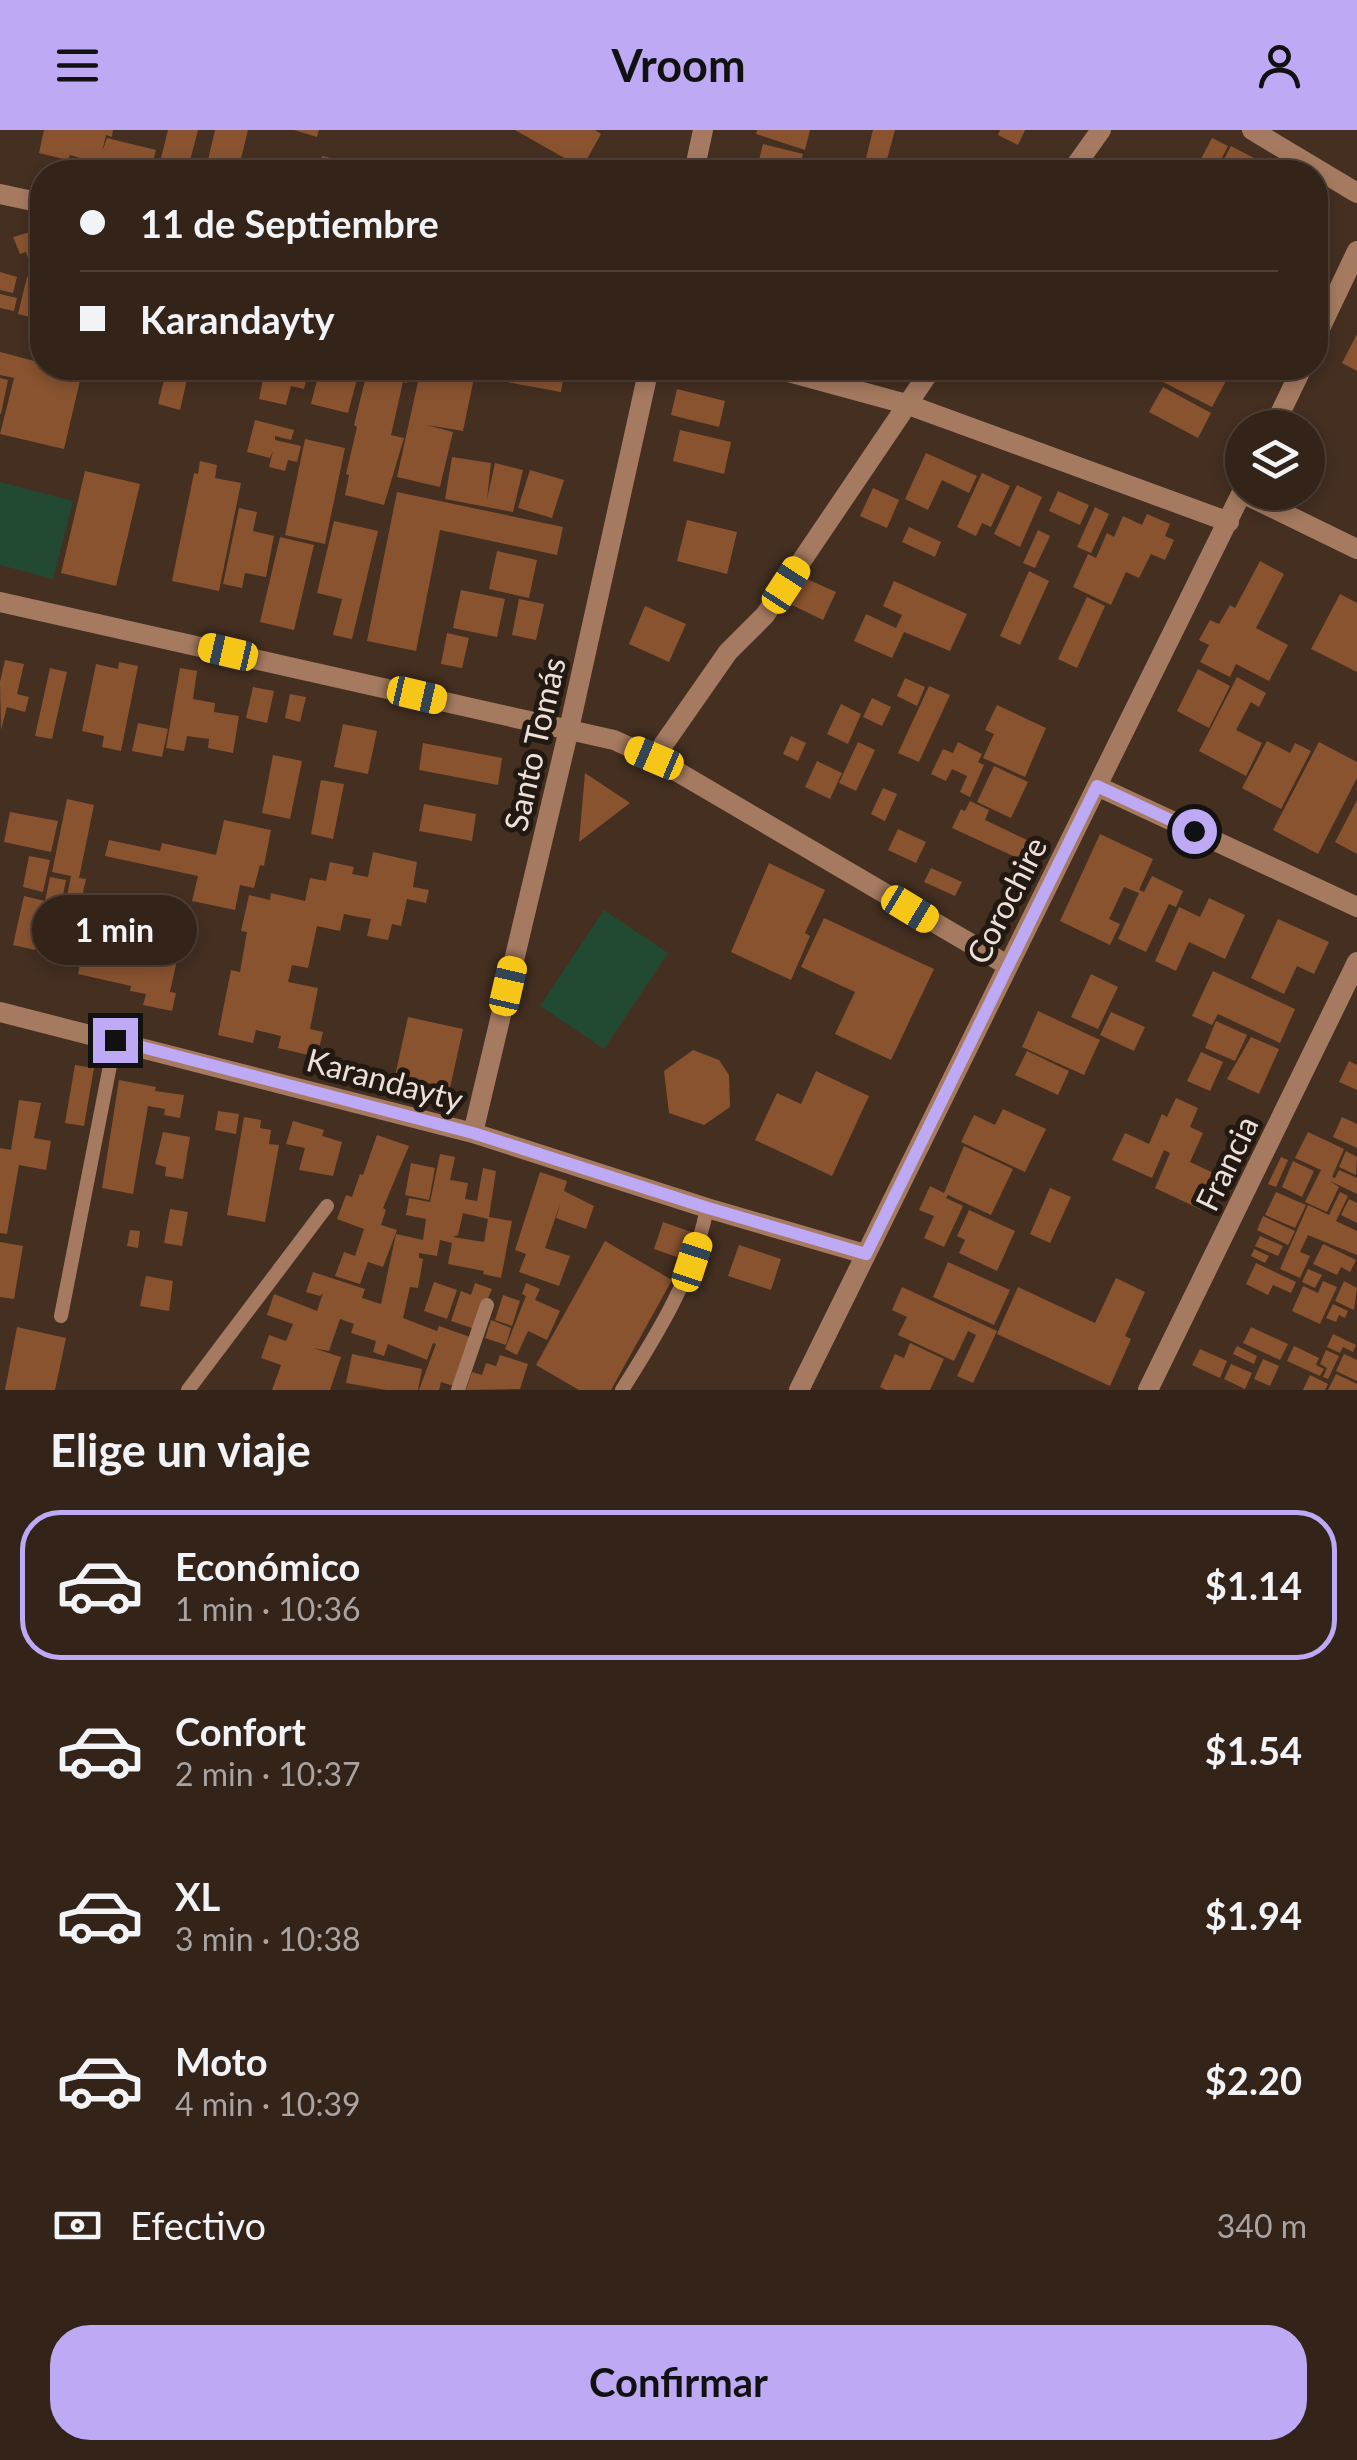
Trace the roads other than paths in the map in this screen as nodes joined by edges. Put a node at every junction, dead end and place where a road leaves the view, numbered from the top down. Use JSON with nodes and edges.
{"nodes":[{"id":1,"x":704,"y":130,"type":"edge"},
{"id":2,"x":1101,"y":130,"type":"edge"},
{"id":3,"x":1252,"y":130,"type":"edge"},
{"id":4,"x":697,"y":160,"type":"edge"},
{"id":5,"x":1080,"y":160,"type":"edge"},
{"id":6,"x":1303,"y":160,"type":"edge"},
{"id":7,"x":1328,"y":175,"type":"edge"},
{"id":8,"x":1357,"y":192,"type":"edge"},
{"id":9,"x":0,"y":194,"type":"edge"},
{"id":10,"x":30,"y":200,"type":"edge"},
{"id":11,"x":1357,"y":250,"type":"edge"},
{"id":12,"x":1328,"y":311,"type":"edge"},
{"id":13,"x":645,"y":380,"type":"edge"},
{"id":14,"x":818,"y":380,"type":"edge"},
{"id":15,"x":923,"y":380,"type":"edge"},
{"id":16,"x":1296,"y":380,"type":"edge"},
{"id":17,"x":906,"y":404,"type":"junction"},
{"id":18,"x":1282,"y":410,"type":"edge"},
{"id":19,"x":1234,"y":510,"type":"edge"},
{"id":20,"x":1278,"y":510,"type":"edge"},
{"id":21,"x":1229,"y":522,"type":"junction"},
{"id":22,"x":1357,"y":549,"type":"edge"},
{"id":23,"x":0,"y":602,"type":"edge"},
{"id":24,"x":569,"y":729,"type":"junction"},
{"id":25,"x":654,"y":758,"type":"junction"},
{"id":26,"x":1097,"y":786,"type":"junction"},
{"id":27,"x":1357,"y":908,"type":"edge"},
{"id":28,"x":1357,"y":962,"type":"edge"},
{"id":29,"x":1007,"y":966,"type":"junction"},
{"id":30,"x":0,"y":1012,"type":"edge"},
{"id":31,"x":115,"y":1040,"type":"junction"},
{"id":32,"x":473,"y":1133,"type":"junction"},
{"id":33,"x":327,"y":1206,"type":"dead end"},
{"id":34,"x":708,"y":1208,"type":"junction"},
{"id":35,"x":866,"y":1254,"type":"junction"},
{"id":36,"x":487,"y":1306,"type":"dead end"},
{"id":37,"x":61,"y":1316,"type":"dead end"},
{"id":38,"x":188,"y":1390,"type":"edge"},
{"id":39,"x":458,"y":1390,"type":"edge"},
{"id":40,"x":622,"y":1390,"type":"edge"},
{"id":41,"x":799,"y":1390,"type":"edge"},
{"id":42,"x":1148,"y":1390,"type":"edge"}],
"edges":[{"from":1,"to":4,"type":"street"},
{"from":2,"to":5,"type":"street"},
{"from":3,"to":6,"type":"street"},
{"from":7,"to":8,"type":"street"},
{"from":9,"to":10,"type":"street"},
{"from":11,"to":12,"type":"street"},
{"from":13,"to":24,"type":"street","name":"Santo Tomás"},
{"from":14,"to":17,"type":"street"},
{"from":15,"to":17,"type":"street"},
{"from":16,"to":18,"type":"street"},
{"from":17,"to":21,"type":"street"},
{"from":17,"to":25,"type":"street"},
{"from":19,"to":21,"type":"street","name":"Corochire"},
{"from":20,"to":22,"type":"street"},
{"from":21,"to":26,"type":"street","name":"Corochire"},
{"from":23,"to":24,"type":"street"},
{"from":24,"to":25,"type":"street"},
{"from":24,"to":32,"type":"street","name":"Santo Tomás"},
{"from":25,"to":29,"type":"street"},
{"from":26,"to":27,"type":"street"},
{"from":26,"to":29,"type":"street","name":"Corochire"},
{"from":28,"to":42,"type":"street","name":"Francia"},
{"from":29,"to":35,"type":"street","name":"Corochire"},
{"from":30,"to":31,"type":"street","name":"Karandayty"},
{"from":31,"to":32,"type":"street","name":"Karandayty"},
{"from":31,"to":37,"type":"lane"},
{"from":32,"to":34,"type":"street","name":"Karandayty"},
{"from":33,"to":38,"type":"lane"},
{"from":34,"to":35,"type":"street","name":"Karandayty"},
{"from":34,"to":40,"type":"lane"},
{"from":35,"to":41,"type":"street","name":"Corochire"},
{"from":36,"to":39,"type":"lane"}]}
